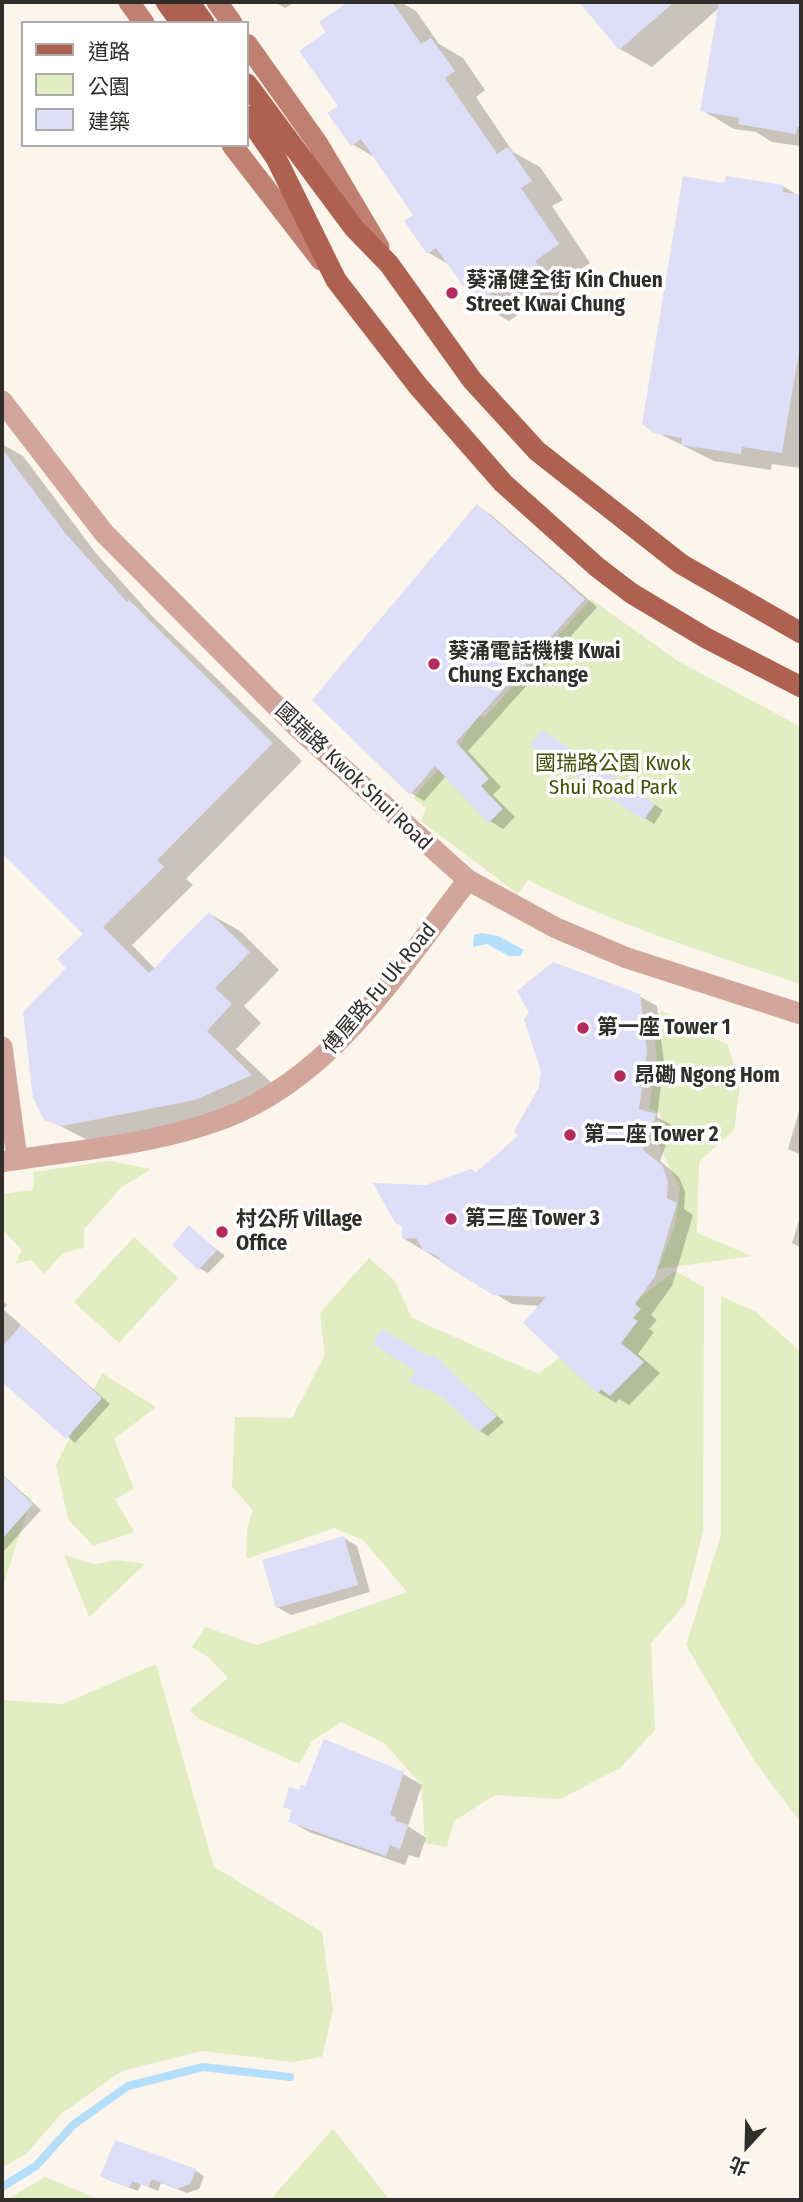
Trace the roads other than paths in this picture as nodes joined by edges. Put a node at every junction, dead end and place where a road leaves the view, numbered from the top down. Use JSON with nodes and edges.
{"nodes":[{"id":1,"x":129,"y":2,"type":"edge"},
{"id":2,"x":166,"y":2,"type":"edge"},
{"id":3,"x":189,"y":2,"type":"edge"},
{"id":4,"x":217,"y":2,"type":"edge"},
{"id":5,"x":143,"y":21,"type":"edge"},
{"id":6,"x":180,"y":21,"type":"edge"},
{"id":7,"x":203,"y":21,"type":"edge"},
{"id":8,"x":231,"y":21,"type":"edge"},
{"id":9,"x":248,"y":45,"type":"edge"},
{"id":10,"x":248,"y":85,"type":"edge"},
{"id":11,"x":248,"y":117,"type":"edge"},
{"id":12,"x":234,"y":147,"type":"edge"},
{"id":13,"x":389,"y":264,"type":"junction"},
{"id":14,"x":336,"y":280,"type":"junction"},
{"id":15,"x":2,"y":401,"type":"edge"},
{"id":16,"x":801,"y":633,"type":"edge"},
{"id":17,"x":801,"y":687,"type":"edge"},
{"id":18,"x":468,"y":880,"type":"junction"},
{"id":19,"x":801,"y":1014,"type":"edge"},
{"id":20,"x":2,"y":1047,"type":"edge"},
{"id":21,"x":9,"y":1160,"type":"edge"}],
"edges":[{"from":1,"to":5,"type":"main road"},
{"from":2,"to":6,"type":"main road"},
{"from":3,"to":7,"type":"main road"},
{"from":4,"to":8,"type":"main road"},
{"from":9,"to":13,"type":"main road"},
{"from":10,"to":13,"type":"main road"},
{"from":11,"to":14,"type":"main road"},
{"from":12,"to":14,"type":"main road"},
{"from":13,"to":16,"type":"main road"},
{"from":14,"to":17,"type":"main road"},
{"from":15,"to":18,"type":"street","name":"國瑞路 Kwok Shui Road"},
{"from":18,"to":19,"type":"street","name":"國瑞路 Kwok Shui Road"},
{"from":18,"to":21,"type":"street","name":"傅屋路 Fu Uk Road"},
{"from":20,"to":21,"type":"street"}]}
